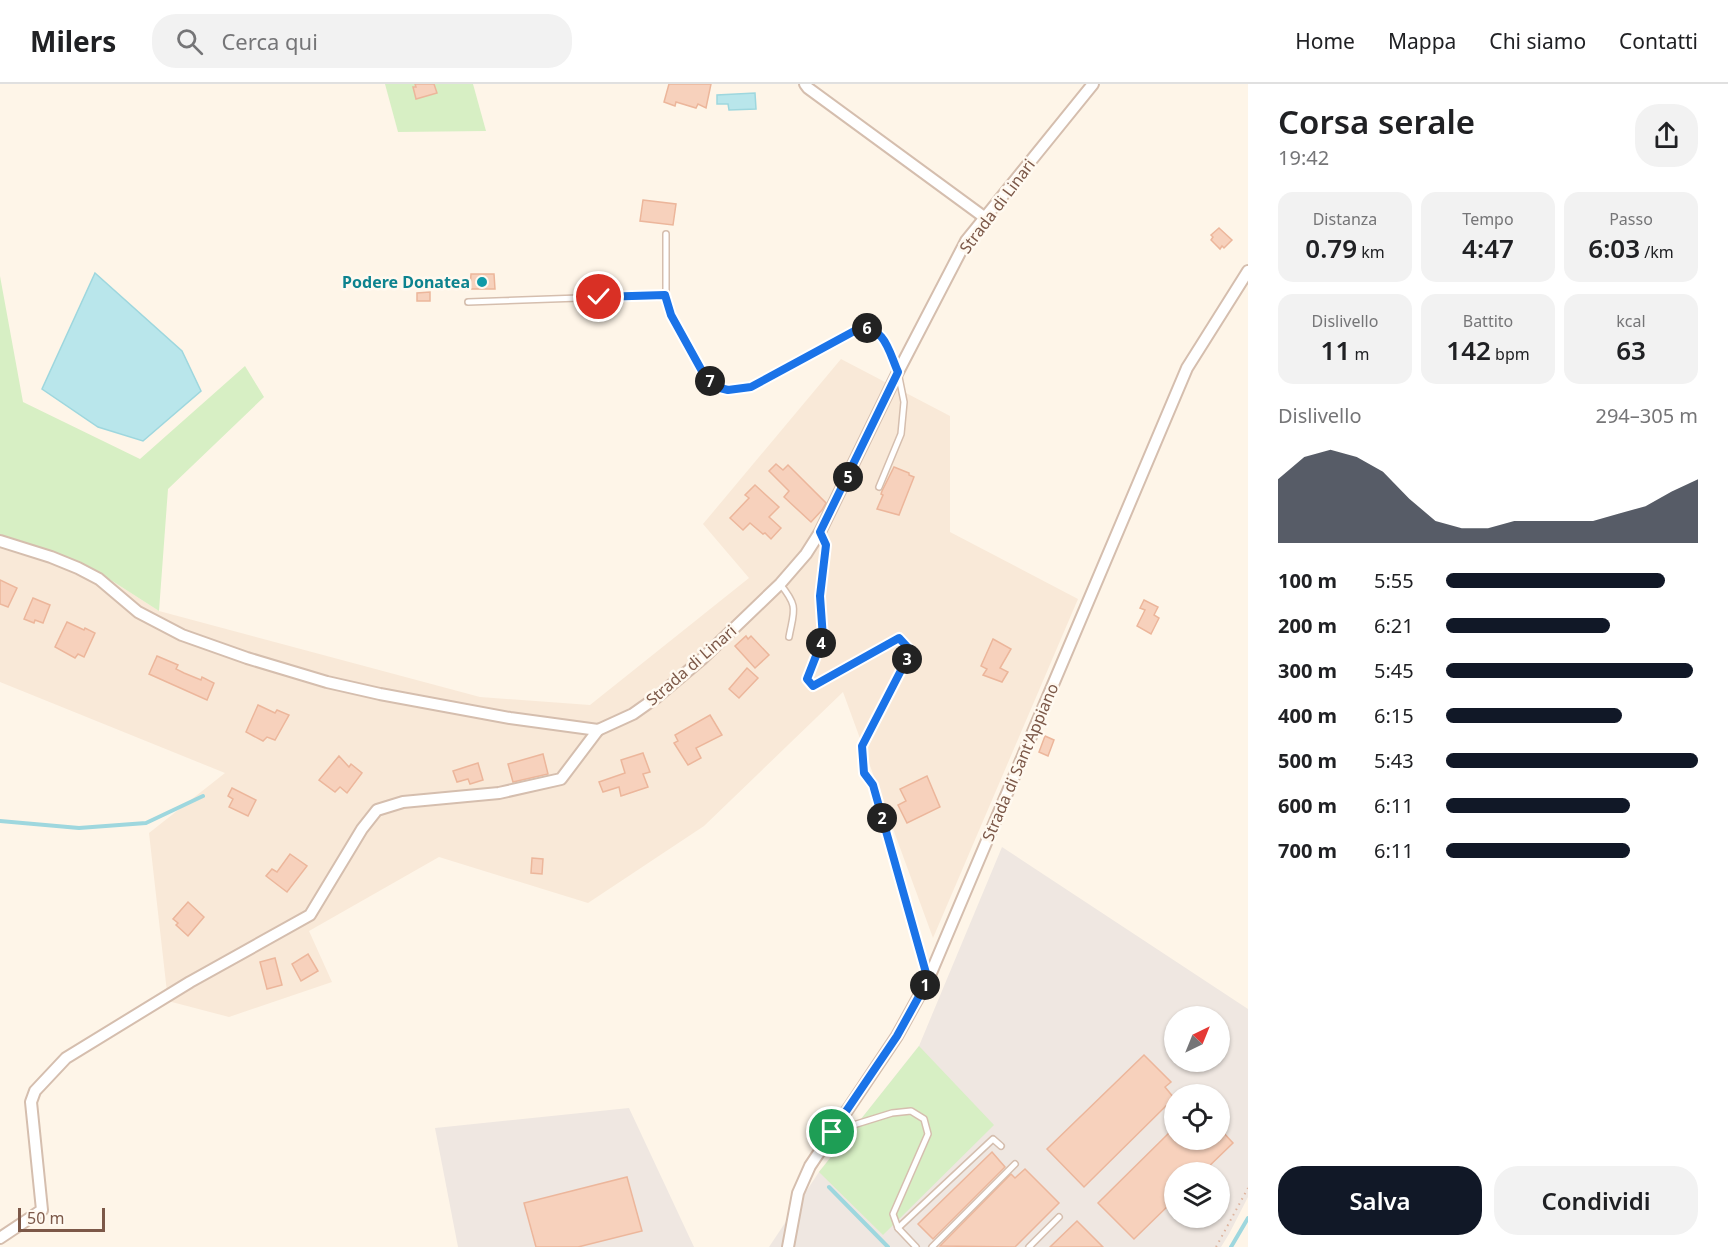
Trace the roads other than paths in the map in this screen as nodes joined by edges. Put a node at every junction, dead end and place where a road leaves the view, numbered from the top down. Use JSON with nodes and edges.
{"nodes":[{"id":1,"x":805,"y":84,"type":"edge"},
{"id":2,"x":1093,"y":84,"type":"edge"},
{"id":3,"x":984,"y":217,"type":"junction"},
{"id":4,"x":666,"y":234,"type":"dead end"},
{"id":5,"x":1248,"y":271,"type":"edge"},
{"id":6,"x":665,"y":295,"type":"junction"},
{"id":7,"x":468,"y":302,"type":"dead end"},
{"id":8,"x":898,"y":372,"type":"junction"},
{"id":9,"x":879,"y":488,"type":"dead end"},
{"id":10,"x":0,"y":541,"type":"edge"},
{"id":11,"x":780,"y":584,"type":"junction"},
{"id":12,"x":789,"y":637,"type":"dead end"},
{"id":13,"x":598,"y":730,"type":"junction"},
{"id":14,"x":832,"y":1132,"type":"junction"},
{"id":15,"x":1001,"y":1146,"type":"dead end"},
{"id":16,"x":1015,"y":1164,"type":"dead end"},
{"id":17,"x":1059,"y":1217,"type":"dead end"},
{"id":18,"x":898,"y":1228,"type":"junction"},
{"id":19,"x":0,"y":1238,"type":"edge"},
{"id":20,"x":788,"y":1247,"type":"edge"},
{"id":21,"x":916,"y":1247,"type":"edge"},
{"id":22,"x":932,"y":1247,"type":"edge"},
{"id":23,"x":1029,"y":1247,"type":"edge"}],
"edges":[{"from":1,"to":3,"type":"street"},
{"from":2,"to":3,"type":"street","name":"Strada di Linari"},
{"from":3,"to":8,"type":"street","name":"Strada di Linari"},
{"from":4,"to":6,"type":"lane"},
{"from":5,"to":14,"type":"street","name":"Strada di Sant'Appiano"},
{"from":6,"to":7,"type":"lane"},
{"from":6,"to":8,"type":"lane"},
{"from":8,"to":9,"type":"lane"},
{"from":8,"to":11,"type":"street","name":"Strada di Linari"},
{"from":10,"to":13,"type":"street"},
{"from":11,"to":12,"type":"lane"},
{"from":11,"to":13,"type":"street","name":"Strada di Linari"},
{"from":13,"to":19,"type":"street"},
{"from":14,"to":18,"type":"lane"},
{"from":14,"to":20,"type":"street","name":"Strada di Sant'Appiano"},
{"from":15,"to":18,"type":"lane"},
{"from":16,"to":22,"type":"lane"},
{"from":17,"to":23,"type":"lane"},
{"from":18,"to":21,"type":"lane"}]}
